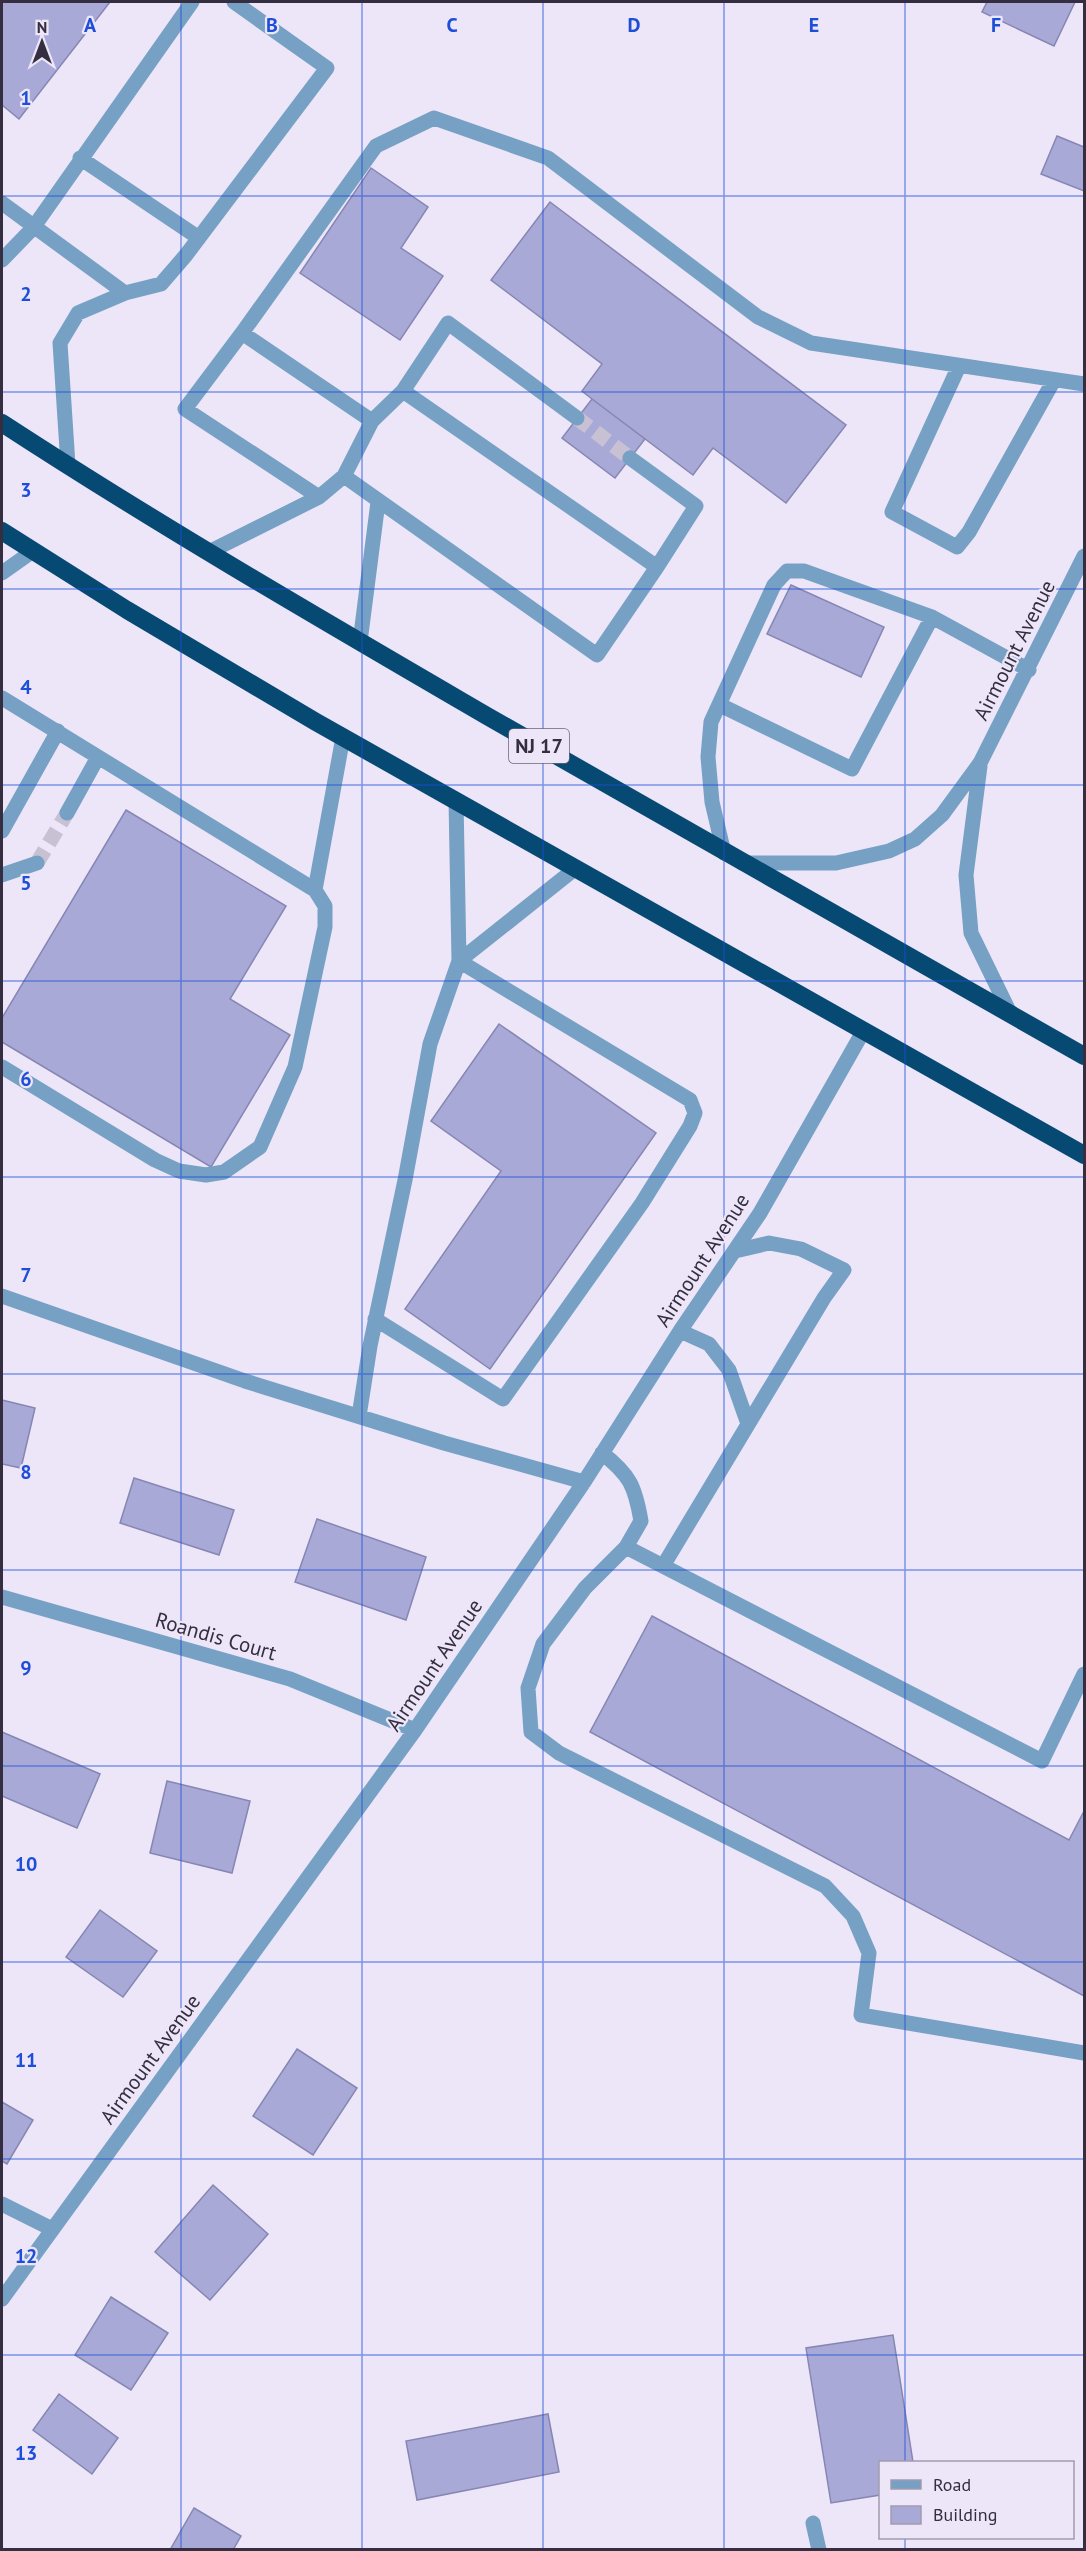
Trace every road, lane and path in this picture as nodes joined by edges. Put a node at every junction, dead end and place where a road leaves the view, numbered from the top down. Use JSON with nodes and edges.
{"nodes":[{"id":1,"x":192,"y":2,"type":"edge"},
{"id":2,"x":234,"y":2,"type":"edge"},
{"id":3,"x":80,"y":158,"type":"junction"},
{"id":4,"x":2,"y":203,"type":"edge"},
{"id":5,"x":33,"y":228,"type":"junction"},
{"id":6,"x":199,"y":238,"type":"junction"},
{"id":7,"x":2,"y":260,"type":"edge"},
{"id":8,"x":125,"y":293,"type":"junction"},
{"id":9,"x":242,"y":333,"type":"junction"},
{"id":10,"x":959,"y":366,"type":"junction"},
{"id":11,"x":1054,"y":380,"type":"junction"},
{"id":12,"x":1084,"y":384,"type":"edge"},
{"id":13,"x":403,"y":391,"type":"junction"},
{"id":14,"x":577,"y":418,"type":"tunnel mouth"},
{"id":15,"x":372,"y":421,"type":"junction"},
{"id":16,"x":2,"y":423,"type":"edge"},
{"id":17,"x":630,"y":458,"type":"tunnel mouth"},
{"id":18,"x":68,"y":465,"type":"junction"},
{"id":19,"x":344,"y":476,"type":"junction"},
{"id":20,"x":319,"y":497,"type":"junction"},
{"id":21,"x":378,"y":502,"type":"junction"},
{"id":22,"x":2,"y":531,"type":"edge"},
{"id":23,"x":33,"y":551,"type":"junction"},
{"id":24,"x":209,"y":552,"type":"junction"},
{"id":25,"x":1084,"y":556,"type":"edge"},
{"id":26,"x":657,"y":567,"type":"junction"},
{"id":27,"x":2,"y":573,"type":"edge"},
{"id":28,"x":932,"y":617,"type":"junction"},
{"id":29,"x":360,"y":642,"type":"junction"},
{"id":30,"x":1029,"y":670,"type":"junction"},
{"id":31,"x":2,"y":698,"type":"edge"},
{"id":32,"x":720,"y":705,"type":"junction"},
{"id":33,"x":58,"y":731,"type":"junction"},
{"id":34,"x":343,"y":737,"type":"junction"},
{"id":35,"x":99,"y":757,"type":"junction"},
{"id":36,"x":980,"y":764,"type":"junction"},
{"id":37,"x":456,"y":800,"type":"junction"},
{"id":38,"x":67,"y":813,"type":"tunnel mouth"},
{"id":39,"x":2,"y":831,"type":"edge"},
{"id":40,"x":724,"y":853,"type":"junction"},
{"id":41,"x":37,"y":863,"type":"tunnel mouth"},
{"id":42,"x":742,"y":863,"type":"junction"},
{"id":43,"x":576,"y":868,"type":"junction"},
{"id":44,"x":2,"y":875,"type":"edge"},
{"id":45,"x":315,"y":890,"type":"junction"},
{"id":46,"x":459,"y":962,"type":"junction"},
{"id":47,"x":1011,"y":1015,"type":"junction"},
{"id":48,"x":864,"y":1030,"type":"junction"},
{"id":49,"x":1084,"y":1056,"type":"edge"},
{"id":50,"x":2,"y":1067,"type":"edge"},
{"id":51,"x":1084,"y":1155,"type":"edge"},
{"id":52,"x":735,"y":1251,"type":"junction"},
{"id":53,"x":2,"y":1296,"type":"edge"},
{"id":54,"x":375,"y":1319,"type":"junction"},
{"id":55,"x":680,"y":1330,"type":"junction"},
{"id":56,"x":359,"y":1416,"type":"junction"},
{"id":57,"x":748,"y":1424,"type":"junction"},
{"id":58,"x":602,"y":1453,"type":"junction"},
{"id":59,"x":584,"y":1482,"type":"junction"},
{"id":60,"x":626,"y":1547,"type":"junction"},
{"id":61,"x":663,"y":1566,"type":"junction"},
{"id":62,"x":2,"y":1597,"type":"edge"},
{"id":63,"x":1084,"y":1674,"type":"edge"},
{"id":64,"x":415,"y":1730,"type":"junction"},
{"id":65,"x":1084,"y":2053,"type":"edge"},
{"id":66,"x":2,"y":2204,"type":"edge"},
{"id":67,"x":52,"y":2229,"type":"junction"},
{"id":68,"x":2,"y":2298,"type":"edge"},
{"id":69,"x":813,"y":2523,"type":"dead end"},
{"id":70,"x":819,"y":2550,"type":"edge"}],
"edges":[{"from":1,"to":3,"type":"street"},
{"from":2,"to":6,"type":"street"},
{"from":3,"to":5,"type":"street"},
{"from":3,"to":6,"type":"street"},
{"from":4,"to":5,"type":"street"},
{"from":5,"to":7,"type":"street"},
{"from":5,"to":8,"type":"street"},
{"from":6,"to":8,"type":"street"},
{"from":8,"to":18,"type":"street"},
{"from":9,"to":10,"type":"street"},
{"from":9,"to":15,"type":"street"},
{"from":9,"to":20,"type":"street"},
{"from":10,"to":11,"type":"street"},
{"from":10,"to":11,"type":"street"},
{"from":11,"to":12,"type":"street"},
{"from":13,"to":14,"type":"street"},
{"from":13,"to":15,"type":"street"},
{"from":13,"to":26,"type":"street"},
{"from":15,"to":19,"type":"street"},
{"from":16,"to":18,"type":"highway","number":"NJ 17"},
{"from":17,"to":26,"type":"street"},
{"from":18,"to":24,"type":"highway","number":"NJ 17"},
{"from":19,"to":20,"type":"street"},
{"from":19,"to":21,"type":"street"},
{"from":20,"to":24,"type":"street"},
{"from":21,"to":26,"type":"street"},
{"from":21,"to":29,"type":"street"},
{"from":22,"to":23,"type":"highway"},
{"from":23,"to":27,"type":"street"},
{"from":23,"to":34,"type":"highway"},
{"from":24,"to":29,"type":"highway","number":"NJ 17"},
{"from":25,"to":30,"type":"street","name":"Airmount Avenue"},
{"from":28,"to":30,"type":"street"},
{"from":28,"to":32,"type":"street"},
{"from":28,"to":32,"type":"street"},
{"from":29,"to":40,"type":"highway","number":"NJ 17"},
{"from":30,"to":36,"type":"street","name":"Airmount Avenue"},
{"from":31,"to":33,"type":"street"},
{"from":32,"to":40,"type":"street"},
{"from":33,"to":35,"type":"street"},
{"from":33,"to":39,"type":"street"},
{"from":34,"to":37,"type":"highway"},
{"from":34,"to":45,"type":"street"},
{"from":35,"to":38,"type":"street"},
{"from":35,"to":45,"type":"street"},
{"from":36,"to":42,"type":"street","name":"Airmount Avenue"},
{"from":36,"to":47,"type":"street","name":"Airmount Avenue"},
{"from":37,"to":43,"type":"highway"},
{"from":37,"to":46,"type":"street"},
{"from":40,"to":42,"type":"highway","number":"NJ 17"},
{"from":41,"to":44,"type":"street"},
{"from":42,"to":47,"type":"highway","number":"NJ 17"},
{"from":43,"to":46,"type":"street"},
{"from":43,"to":48,"type":"highway"},
{"from":45,"to":50,"type":"street"},
{"from":46,"to":54,"type":"street"},
{"from":46,"to":54,"type":"street"},
{"from":47,"to":49,"type":"highway","number":"NJ 17"},
{"from":48,"to":51,"type":"highway"},
{"from":48,"to":52,"type":"street","name":"Airmount Avenue"},
{"from":52,"to":55,"type":"street","name":"Airmount Avenue"},
{"from":52,"to":57,"type":"street"},
{"from":53,"to":56,"type":"street"},
{"from":54,"to":56,"type":"street"},
{"from":55,"to":57,"type":"street"},
{"from":55,"to":58,"type":"street","name":"Airmount Avenue"},
{"from":56,"to":59,"type":"street"},
{"from":57,"to":61,"type":"street"},
{"from":58,"to":59,"type":"street","name":"Airmount Avenue"},
{"from":58,"to":60,"type":"street"},
{"from":59,"to":64,"type":"street","name":"Airmount Avenue"},
{"from":60,"to":61,"type":"street"},
{"from":60,"to":65,"type":"street"},
{"from":61,"to":63,"type":"street"},
{"from":62,"to":64,"type":"street","name":"Roandis Court"},
{"from":64,"to":67,"type":"street","name":"Airmount Avenue"},
{"from":66,"to":67,"type":"street"},
{"from":67,"to":68,"type":"street","name":"Airmount Avenue"},
{"from":69,"to":70,"type":"street"}]}
